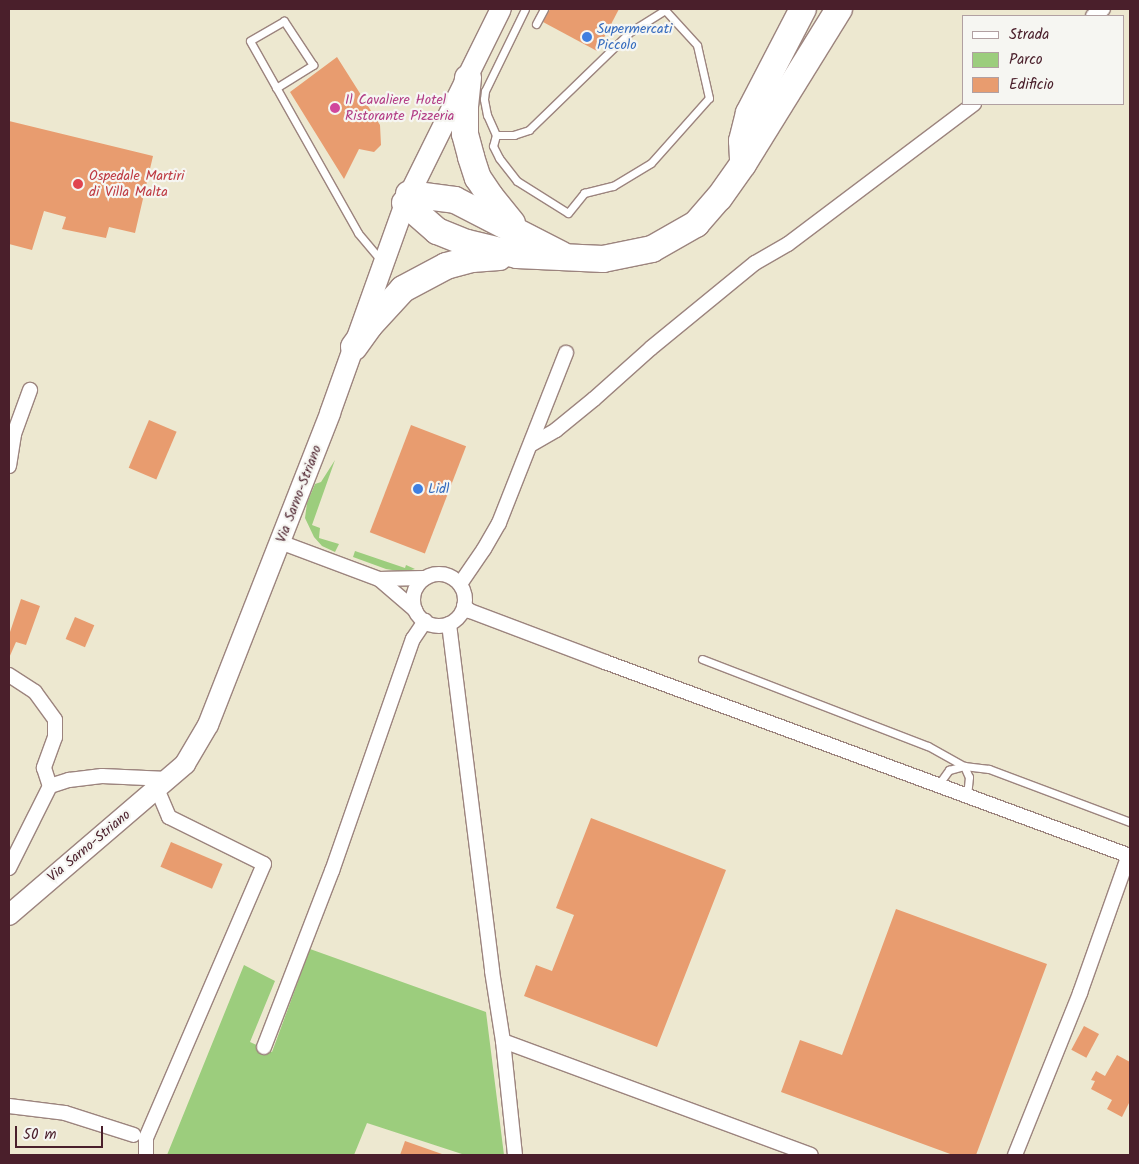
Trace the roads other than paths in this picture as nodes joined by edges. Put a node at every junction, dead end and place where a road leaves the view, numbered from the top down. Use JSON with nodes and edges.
{"nodes":[{"id":1,"x":501,"y":9,"type":"edge"},
{"id":2,"x":525,"y":9,"type":"edge"},
{"id":3,"x":544,"y":9,"type":"edge"},
{"id":4,"x":803,"y":9,"type":"edge"},
{"id":5,"x":835,"y":9,"type":"edge"},
{"id":6,"x":839,"y":9,"type":"edge"},
{"id":7,"x":536,"y":24,"type":"dead end"},
{"id":8,"x":823,"y":35,"type":"junction"},
{"id":9,"x":468,"y":78,"type":"junction"},
{"id":10,"x":276,"y":88,"type":"junction"},
{"id":11,"x":973,"y":105,"type":"edge"},
{"id":12,"x":496,"y":135,"type":"junction"},
{"id":13,"x":743,"y":164,"type":"junction"},
{"id":14,"x":407,"y":199,"type":"junction"},
{"id":15,"x":518,"y":243,"type":"junction"},
{"id":16,"x":383,"y":262,"type":"junction"},
{"id":17,"x":354,"y":347,"type":"junction"},
{"id":18,"x":566,"y":353,"type":"dead end"},
{"id":19,"x":30,"y":390,"type":"dead end"},
{"id":20,"x":532,"y":444,"type":"junction"},
{"id":21,"x":9,"y":466,"type":"edge"},
{"id":22,"x":280,"y":542,"type":"junction"},
{"id":23,"x":424,"y":578,"type":"junction"},
{"id":24,"x":379,"y":579,"type":"junction"},
{"id":25,"x":460,"y":584,"type":"junction"},
{"id":26,"x":464,"y":606,"type":"junction"},
{"id":27,"x":415,"y":610,"type":"junction"},
{"id":28,"x":425,"y":622,"type":"junction"},
{"id":29,"x":449,"y":624,"type":"junction"},
{"id":30,"x":702,"y":660,"type":"dead end"},
{"id":31,"x":9,"y":675,"type":"edge"},
{"id":32,"x":964,"y":766,"type":"junction"},
{"id":33,"x":162,"y":784,"type":"junction"},
{"id":34,"x":938,"y":785,"type":"junction"},
{"id":35,"x":50,"y":786,"type":"junction"},
{"id":36,"x":967,"y":796,"type":"junction"},
{"id":37,"x":1130,"y":822,"type":"edge"},
{"id":38,"x":1130,"y":856,"type":"edge"},
{"id":39,"x":9,"y":868,"type":"edge"},
{"id":40,"x":9,"y":915,"type":"edge"},
{"id":41,"x":503,"y":1041,"type":"junction"},
{"id":42,"x":264,"y":1047,"type":"dead end"},
{"id":43,"x":9,"y":1106,"type":"edge"},
{"id":44,"x":134,"y":1135,"type":"dead end"},
{"id":45,"x":146,"y":1155,"type":"edge"},
{"id":46,"x":516,"y":1155,"type":"edge"},
{"id":47,"x":811,"y":1155,"type":"edge"},
{"id":48,"x":1015,"y":1155,"type":"edge"}],
"edges":[{"from":1,"to":9,"type":"main road","name":"Via Sarno-Striano"},
{"from":2,"to":12,"type":"lane"},
{"from":3,"to":7,"type":"lane"},
{"from":4,"to":13,"type":"highway"},
{"from":5,"to":8,"type":"highway"},
{"from":6,"to":8,"type":"highway"},
{"from":8,"to":13,"type":"highway"},
{"from":9,"to":14,"type":"main road","name":"Via Sarno-Striano"},
{"from":9,"to":15,"type":"highway"},
{"from":10,"to":10,"type":"lane"},
{"from":10,"to":16,"type":"lane"},
{"from":11,"to":20,"type":"street"},
{"from":12,"to":12,"type":"lane"},
{"from":13,"to":15,"type":"highway"},
{"from":14,"to":15,"type":"highway"},
{"from":14,"to":15,"type":"highway"},
{"from":14,"to":16,"type":"main road","name":"Via Sarno-Striano"},
{"from":15,"to":17,"type":"highway"},
{"from":16,"to":17,"type":"main road","name":"Via Sarno-Striano"},
{"from":17,"to":22,"type":"main road","name":"Via Sarno-Striano"},
{"from":18,"to":20,"type":"street"},
{"from":19,"to":21,"type":"street"},
{"from":20,"to":25,"type":"street"},
{"from":22,"to":24,"type":"street"},
{"from":22,"to":33,"type":"main road","name":"Via Sarno-Striano"},
{"from":23,"to":24,"type":"street"},
{"from":23,"to":25,"type":"street"},
{"from":23,"to":27,"type":"street"},
{"from":24,"to":27,"type":"street"},
{"from":25,"to":26,"type":"street"},
{"from":26,"to":29,"type":"street"},
{"from":26,"to":34,"type":"street"},
{"from":27,"to":28,"type":"street"},
{"from":28,"to":29,"type":"street"},
{"from":28,"to":42,"type":"street"},
{"from":29,"to":41,"type":"street"},
{"from":30,"to":32,"type":"lane"},
{"from":31,"to":35,"type":"street"},
{"from":32,"to":34,"type":"lane"},
{"from":32,"to":36,"type":"lane"},
{"from":32,"to":37,"type":"lane"},
{"from":33,"to":35,"type":"street"},
{"from":33,"to":40,"type":"main road","name":"Via Sarno-Striano"},
{"from":33,"to":45,"type":"street"},
{"from":34,"to":36,"type":"street"},
{"from":35,"to":39,"type":"street"},
{"from":36,"to":38,"type":"street"},
{"from":38,"to":48,"type":"street"},
{"from":41,"to":46,"type":"street"},
{"from":41,"to":47,"type":"street"},
{"from":43,"to":44,"type":"street"}]}
